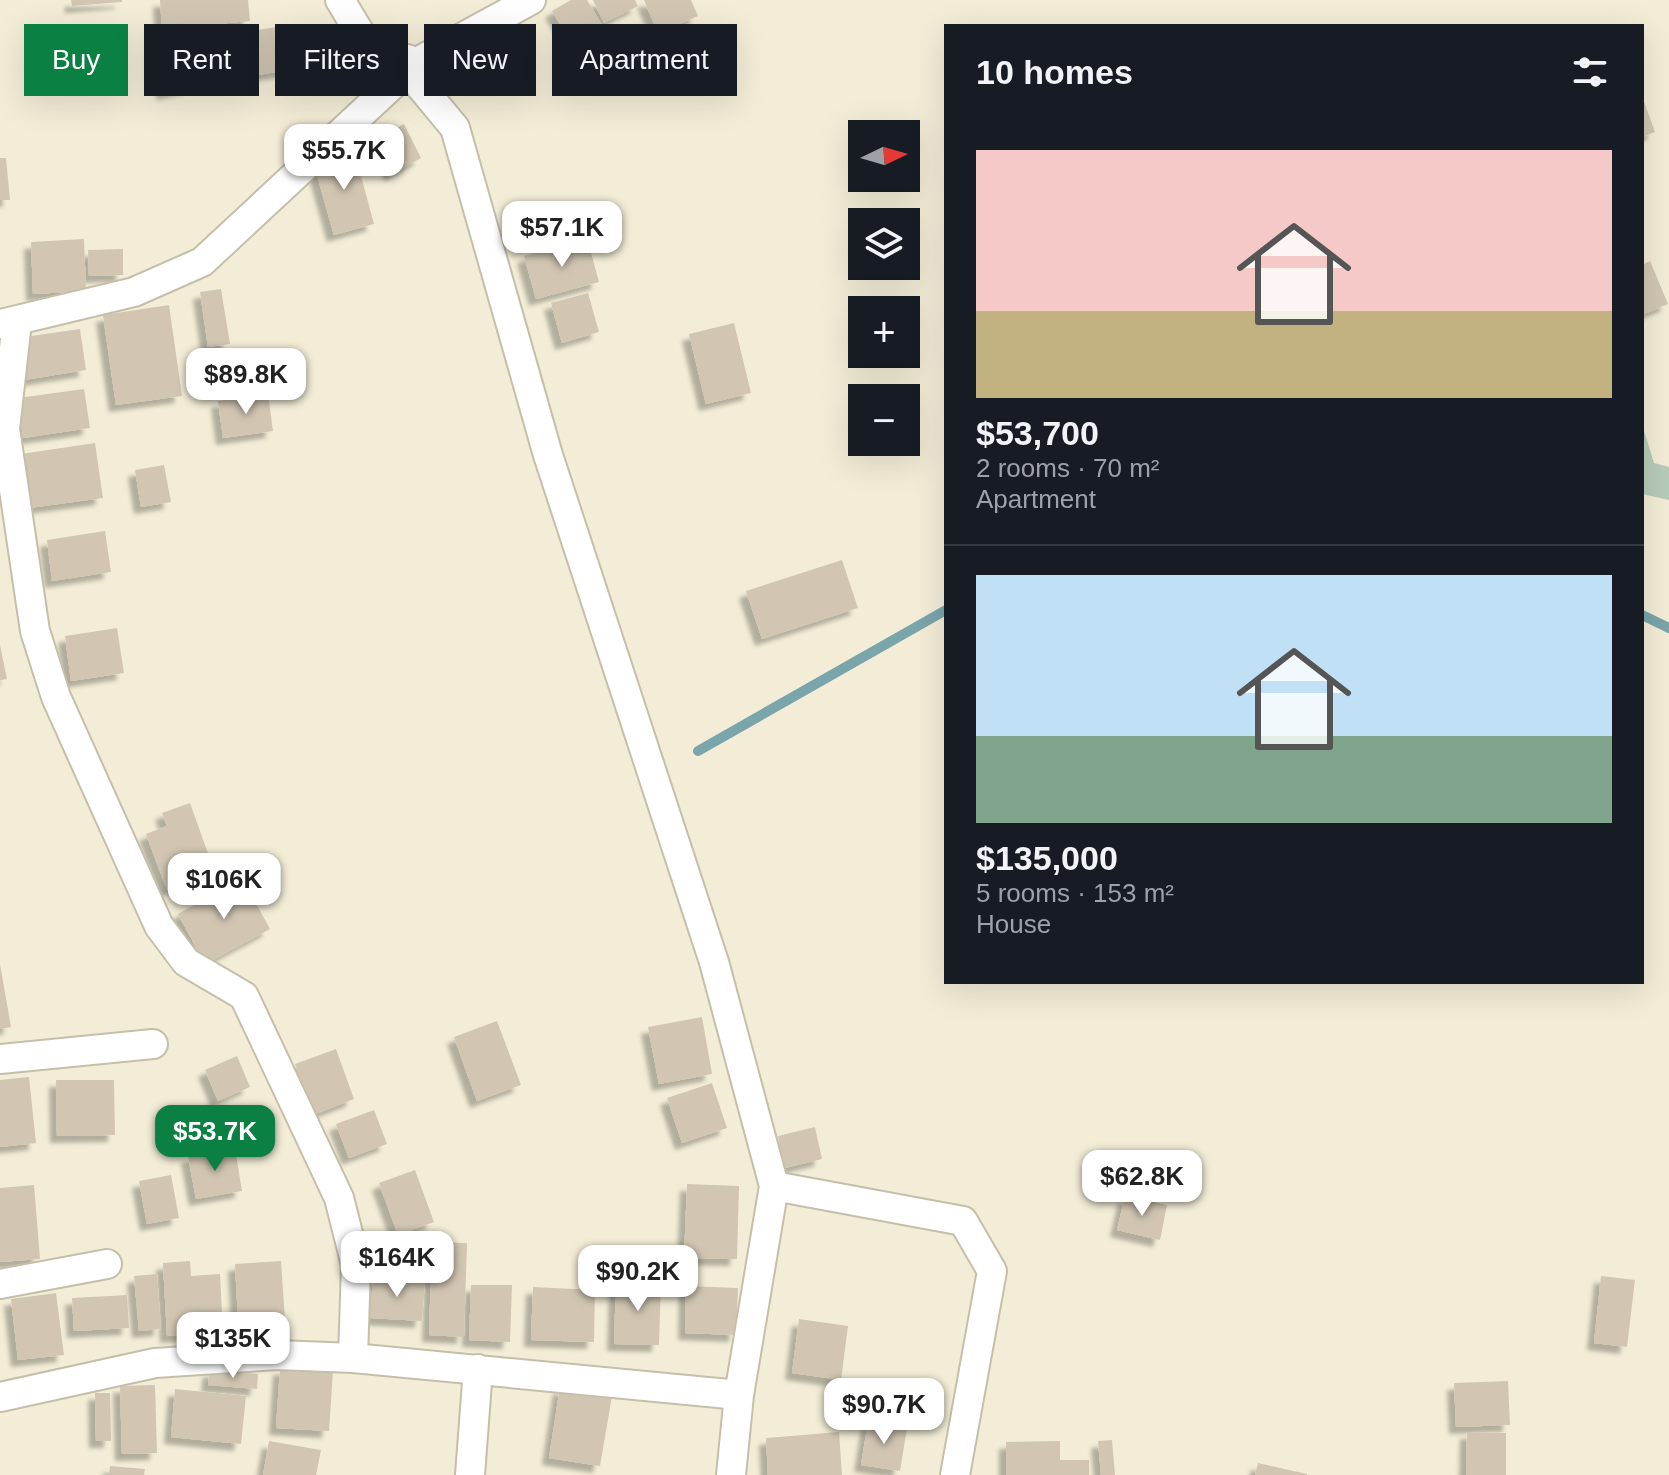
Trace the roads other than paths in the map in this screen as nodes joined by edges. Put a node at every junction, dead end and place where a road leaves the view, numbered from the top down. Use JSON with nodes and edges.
{"nodes":[{"id":1,"x":340,"y":0,"type":"edge"},
{"id":2,"x":531,"y":0,"type":"edge"},
{"id":3,"x":417,"y":62,"type":"junction"},
{"id":4,"x":9,"y":323,"type":"edge"},
{"id":5,"x":153,"y":1044,"type":"dead end"},
{"id":6,"x":0,"y":1059,"type":"edge"},
{"id":7,"x":774,"y":1186,"type":"junction"},
{"id":8,"x":107,"y":1264,"type":"dead end"},
{"id":9,"x":0,"y":1284,"type":"edge"},
{"id":10,"x":353,"y":1358,"type":"junction"},
{"id":11,"x":478,"y":1369,"type":"junction"},
{"id":12,"x":739,"y":1395,"type":"junction"},
{"id":13,"x":0,"y":1397,"type":"edge"},
{"id":14,"x":470,"y":1475,"type":"edge"},
{"id":15,"x":731,"y":1475,"type":"edge"},
{"id":16,"x":955,"y":1475,"type":"edge"}],
"edges":[{"from":1,"to":3,"type":"street"},
{"from":2,"to":3,"type":"street"},
{"from":3,"to":4,"type":"street"},
{"from":3,"to":7,"type":"street"},
{"from":4,"to":10,"type":"street"},
{"from":5,"to":6,"type":"street"},
{"from":7,"to":12,"type":"street"},
{"from":7,"to":16,"type":"street"},
{"from":8,"to":9,"type":"street"},
{"from":10,"to":11,"type":"street"},
{"from":10,"to":13,"type":"street"},
{"from":11,"to":12,"type":"street"},
{"from":11,"to":14,"type":"street"},
{"from":12,"to":15,"type":"street"}]}
